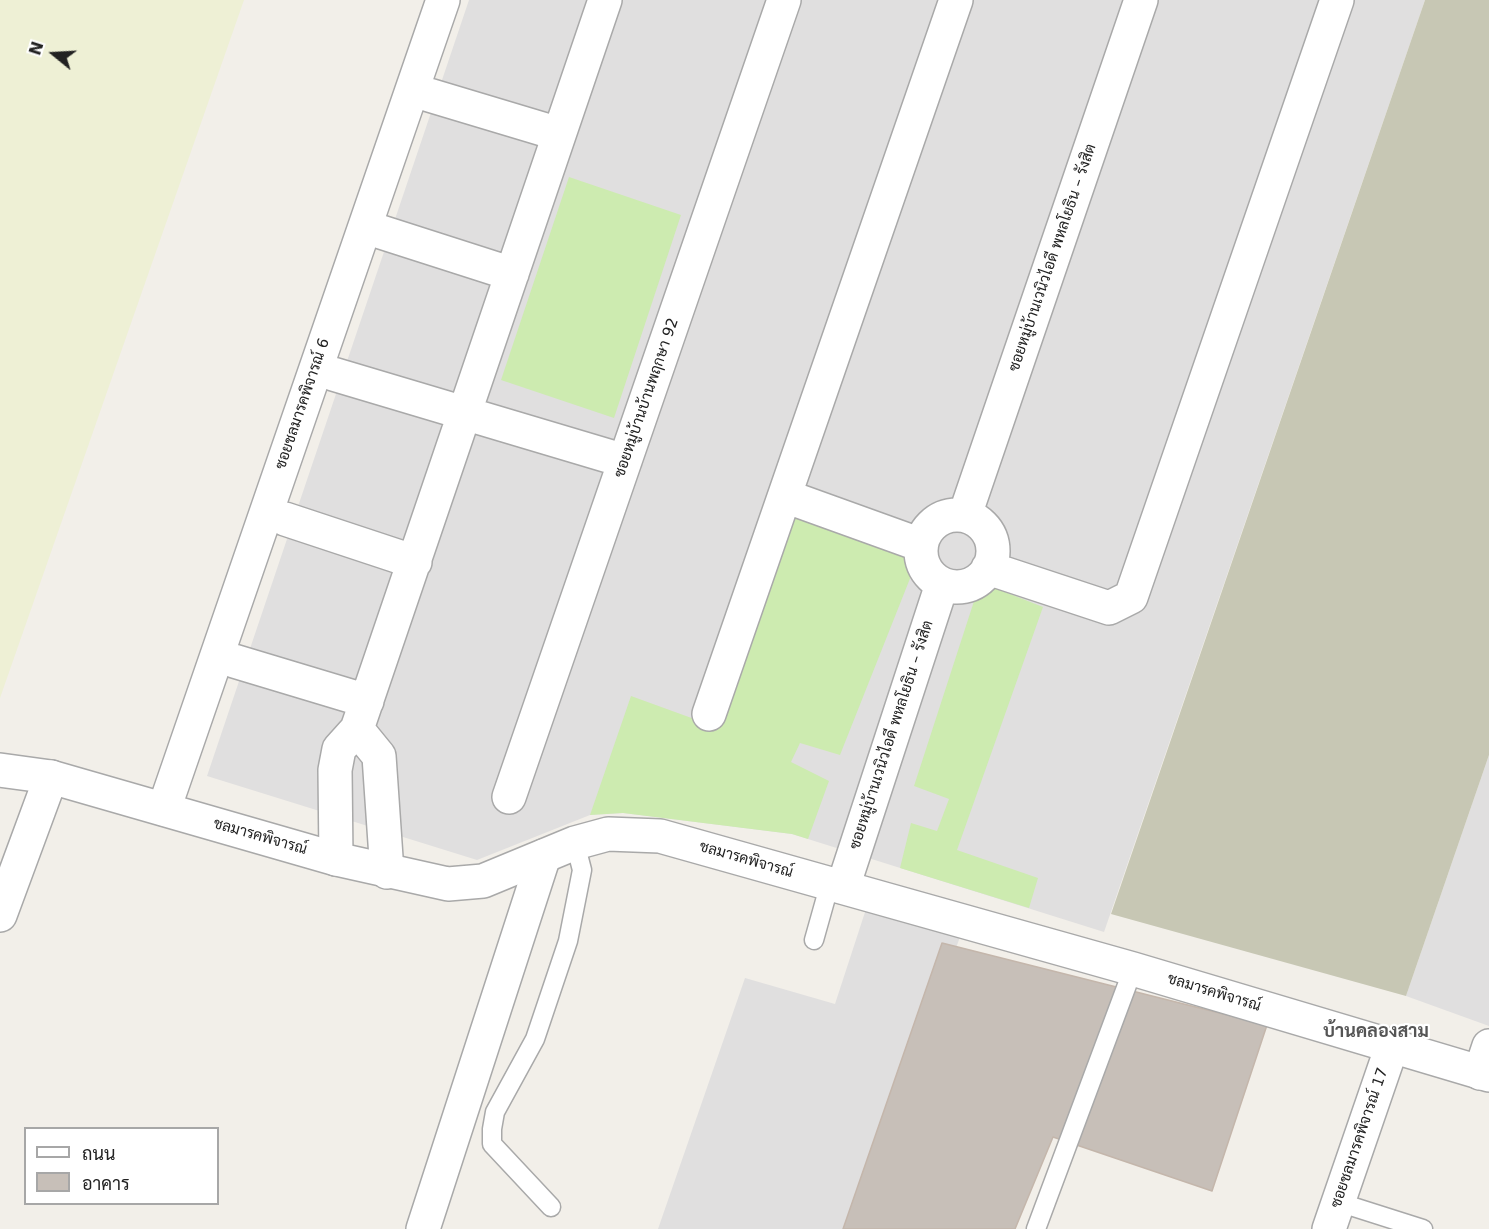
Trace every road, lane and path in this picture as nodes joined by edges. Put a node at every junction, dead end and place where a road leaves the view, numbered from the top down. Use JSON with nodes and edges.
{"nodes":[{"id":1,"x":443,"y":0,"type":"edge"},
{"id":2,"x":604,"y":0,"type":"edge"},
{"id":3,"x":784,"y":0,"type":"edge"},
{"id":4,"x":956,"y":0,"type":"edge"},
{"id":5,"x":1141,"y":0,"type":"edge"},
{"id":6,"x":1337,"y":0,"type":"edge"},
{"id":7,"x":429,"y":95,"type":"dead end"},
{"id":8,"x":559,"y":134,"type":"junction"},
{"id":9,"x":381,"y":232,"type":"dead end"},
{"id":10,"x":512,"y":274,"type":"junction"},
{"id":11,"x":333,"y":374,"type":"dead end"},
{"id":12,"x":466,"y":413,"type":"junction"},
{"id":13,"x":625,"y":461,"type":"junction"},
{"id":14,"x":784,"y":496,"type":"junction"},
{"id":15,"x":964,"y":515,"type":"junction"},
{"id":16,"x":285,"y":519,"type":"dead end"},
{"id":17,"x":921,"y":545,"type":"junction"},
{"id":18,"x":415,"y":562,"type":"junction"},
{"id":19,"x":988,"y":568,"type":"junction"},
{"id":20,"x":942,"y":584,"type":"junction"},
{"id":21,"x":234,"y":661,"type":"dead end"},
{"id":22,"x":709,"y":714,"type":"dead end"},
{"id":23,"x":362,"y":715,"type":"junction"},
{"id":24,"x":0,"y":770,"type":"edge"},
{"id":25,"x":51,"y":777,"type":"junction"},
{"id":26,"x":509,"y":797,"type":"dead end"},
{"id":27,"x":164,"y":809,"type":"junction"},
{"id":28,"x":575,"y":843,"type":"junction"},
{"id":29,"x":544,"y":856,"type":"junction"},
{"id":30,"x":336,"y":859,"type":"junction"},
{"id":31,"x":387,"y":872,"type":"junction"},
{"id":32,"x":837,"y":885,"type":"junction"},
{"id":33,"x":0,"y":915,"type":"edge"},
{"id":34,"x":813,"y":940,"type":"dead end"},
{"id":35,"x":1133,"y":969,"type":"junction"},
{"id":36,"x":1392,"y":1046,"type":"junction"},
{"id":37,"x":1486,"y":1065,"type":"edge"},
{"id":38,"x":551,"y":1207,"type":"dead end"},
{"id":39,"x":1333,"y":1216,"type":"edge"},
{"id":40,"x":423,"y":1229,"type":"edge"},
{"id":41,"x":1036,"y":1229,"type":"edge"},
{"id":42,"x":1423,"y":1229,"type":"edge"}],
"edges":[{"from":1,"to":27,"type":"street","name":"ซอยชลมารคพิจารณ์ 6"},
{"from":2,"to":8,"type":"street"},
{"from":3,"to":13,"type":"street","name":"ซอยหมู่บ้านบ้านพฤกษา 92"},
{"from":4,"to":14,"type":"street"},
{"from":5,"to":15,"type":"street","name":"ซอยหมู่บ้านเวนิวไอดี พหลโยธิน – รังสิต"},
{"from":6,"to":19,"type":"street"},
{"from":7,"to":8,"type":"street"},
{"from":8,"to":10,"type":"street"},
{"from":9,"to":10,"type":"street"},
{"from":10,"to":12,"type":"street"},
{"from":11,"to":12,"type":"street"},
{"from":12,"to":13,"type":"street"},
{"from":12,"to":18,"type":"street"},
{"from":13,"to":26,"type":"street","name":"ซอยหมู่บ้านบ้านพฤกษา 92"},
{"from":14,"to":17,"type":"street"},
{"from":14,"to":22,"type":"street"},
{"from":15,"to":17,"type":"street"},
{"from":15,"to":19,"type":"street"},
{"from":16,"to":18,"type":"street"},
{"from":17,"to":20,"type":"street"},
{"from":18,"to":23,"type":"street"},
{"from":19,"to":20,"type":"street"},
{"from":20,"to":32,"type":"street","name":"ซอยหมู่บ้านเวนิวไอดี พหลโยธิน – รังสิต"},
{"from":21,"to":23,"type":"street"},
{"from":23,"to":30,"type":"street"},
{"from":23,"to":31,"type":"street"},
{"from":24,"to":25,"type":"street","name":"ชลมารคพิจารณ์"},
{"from":25,"to":27,"type":"street","name":"ชลมารคพิจารณ์"},
{"from":25,"to":33,"type":"street"},
{"from":27,"to":30,"type":"street","name":"ชลมารคพิจารณ์"},
{"from":28,"to":29,"type":"street","name":"ชลมารคพิจารณ์"},
{"from":28,"to":32,"type":"street","name":"ชลมารคพิจารณ์"},
{"from":28,"to":38,"type":"lane"},
{"from":29,"to":31,"type":"street","name":"ชลมารคพิจารณ์"},
{"from":29,"to":40,"type":"street"},
{"from":30,"to":31,"type":"street","name":"ชลมารคพิจารณ์"},
{"from":32,"to":34,"type":"lane"},
{"from":32,"to":35,"type":"street","name":"ชลมารคพิจารณ์"},
{"from":35,"to":36,"type":"street","name":"ชลมารคพิจารณ์"},
{"from":35,"to":41,"type":"lane"},
{"from":36,"to":37,"type":"street","name":"ชลมารคพิจารณ์"},
{"from":36,"to":39,"type":"street","name":"ซอยชลมารคพิจารณ์ 17"},
{"from":39,"to":42,"type":"lane"}]}
